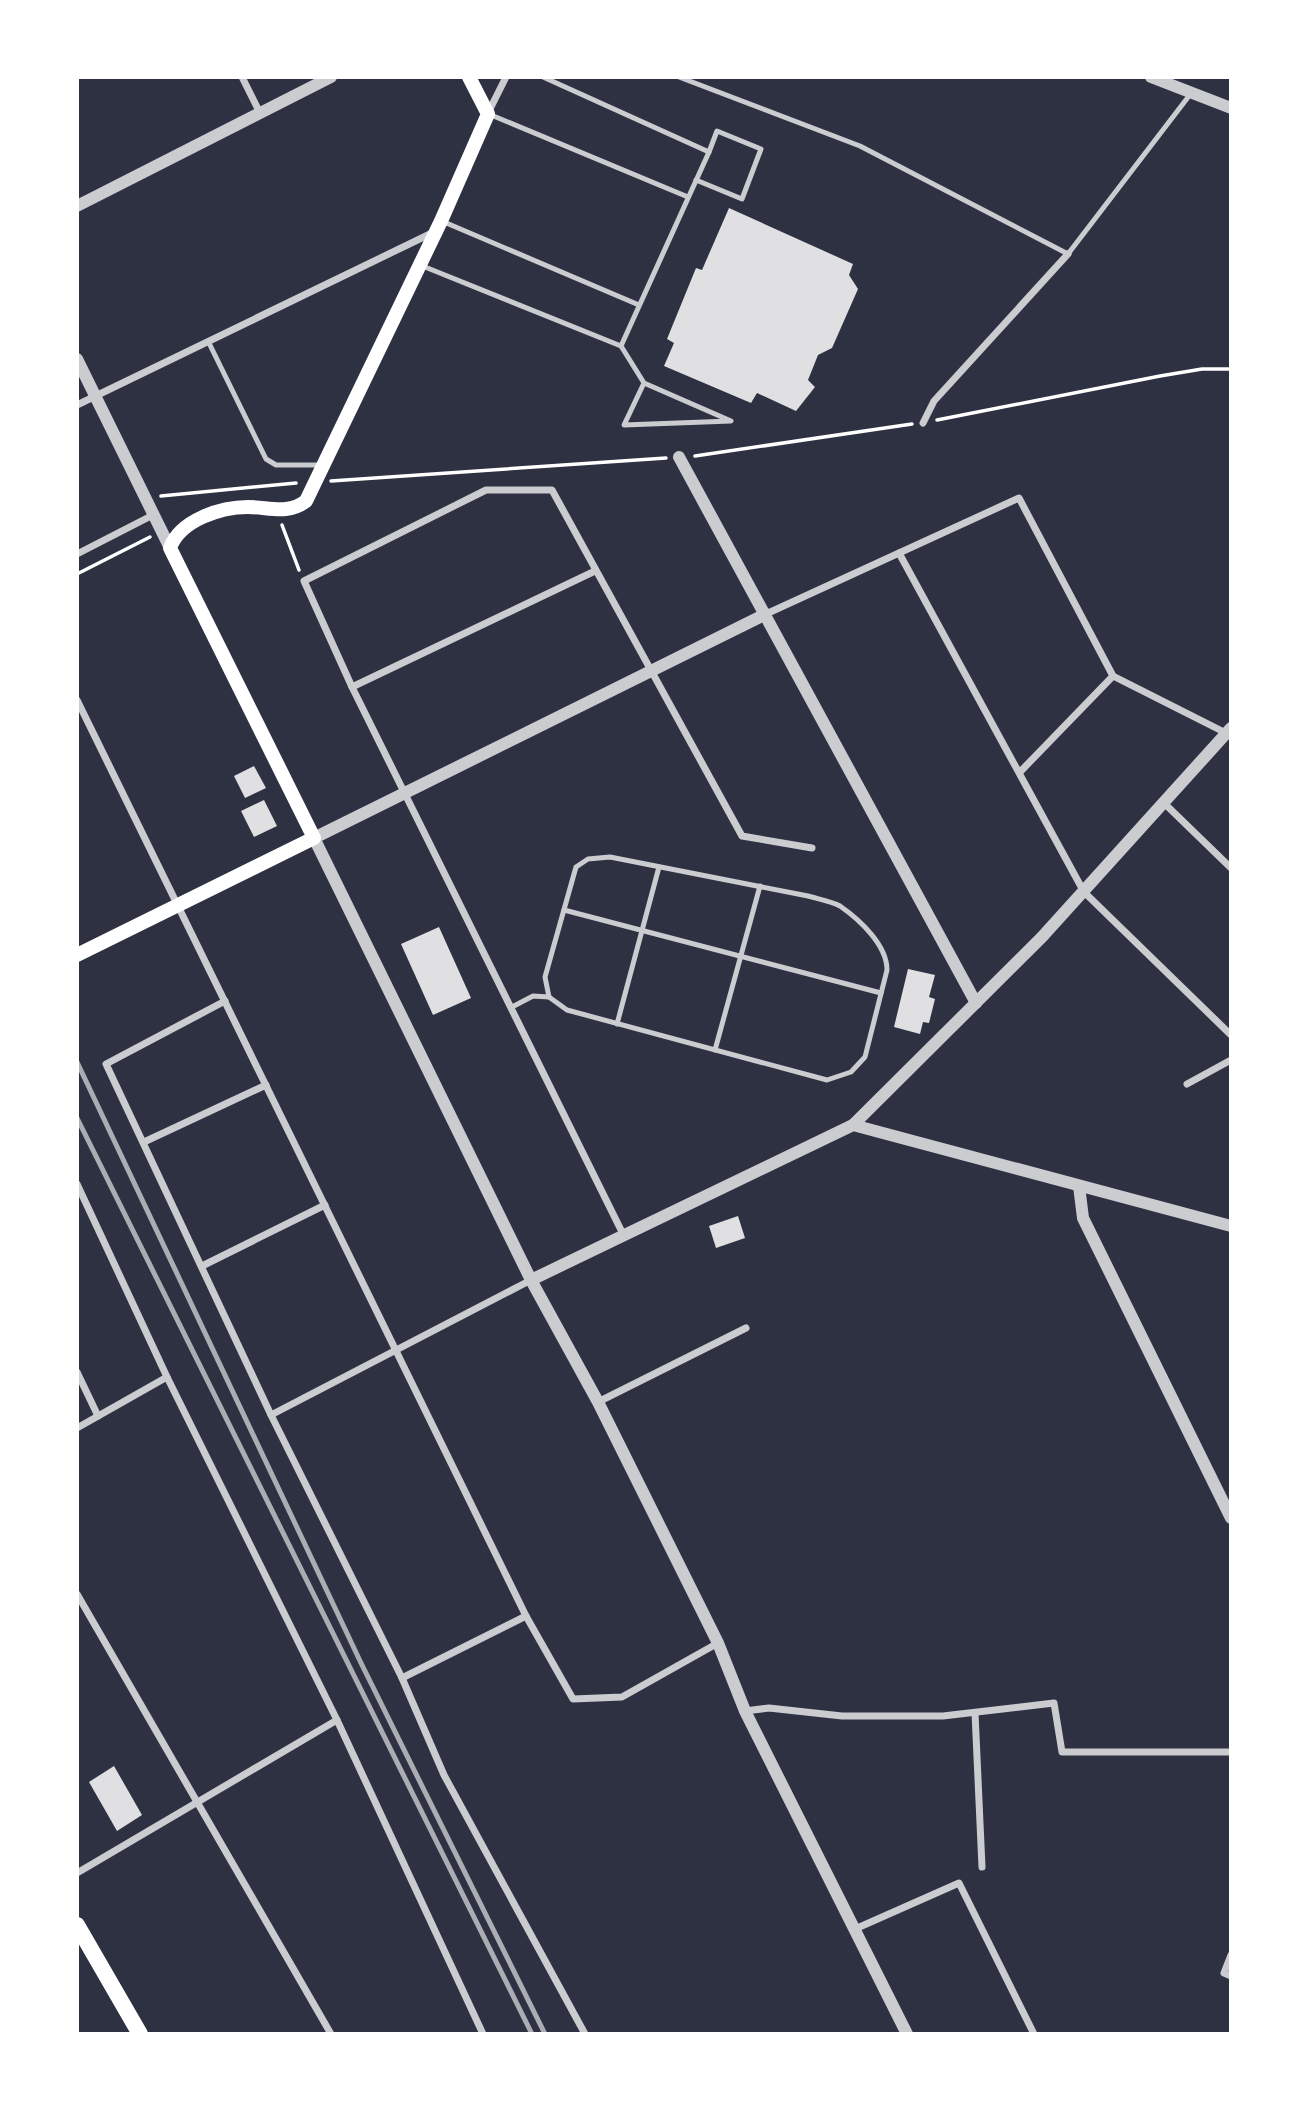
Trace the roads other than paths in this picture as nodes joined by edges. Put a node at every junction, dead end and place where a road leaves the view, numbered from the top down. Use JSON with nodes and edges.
{"nodes":[{"id":1,"x":242,"y":77,"type":"edge"},
{"id":2,"x":331,"y":77,"type":"edge"},
{"id":3,"x":469,"y":77,"type":"edge"},
{"id":4,"x":506,"y":77,"type":"edge"},
{"id":5,"x":543,"y":77,"type":"edge"},
{"id":6,"x":679,"y":77,"type":"edge"},
{"id":7,"x":1151,"y":77,"type":"edge"},
{"id":8,"x":1169,"y":80,"type":"edge"},
{"id":9,"x":1192,"y":92,"type":"junction"},
{"id":10,"x":1231,"y":108,"type":"edge"},
{"id":11,"x":260,"y":113,"type":"junction"},
{"id":12,"x":488,"y":114,"type":"junction"},
{"id":13,"x":709,"y":152,"type":"junction"},
{"id":14,"x":696,"y":180,"type":"junction"},
{"id":15,"x":688,"y":197,"type":"junction"},
{"id":16,"x":77,"y":206,"type":"edge"},
{"id":17,"x":438,"y":226,"type":"junction"},
{"id":18,"x":1068,"y":254,"type":"junction"},
{"id":19,"x":420,"y":265,"type":"junction"},
{"id":20,"x":639,"y":305,"type":"junction"},
{"id":21,"x":208,"y":341,"type":"junction"},
{"id":22,"x":621,"y":346,"type":"junction"},
{"id":23,"x":77,"y":359,"type":"edge"},
{"id":24,"x":644,"y":383,"type":"junction"},
{"id":25,"x":95,"y":395,"type":"junction"},
{"id":26,"x":77,"y":405,"type":"edge"},
{"id":27,"x":923,"y":423,"type":"road end"},
{"id":28,"x":679,"y":457,"type":"dead end"},
{"id":29,"x":326,"y":465,"type":"junction"},
{"id":30,"x":153,"y":516,"type":"junction"},
{"id":31,"x":170,"y":548,"type":"junction"},
{"id":32,"x":899,"y":553,"type":"junction"},
{"id":33,"x":77,"y":554,"type":"edge"},
{"id":34,"x":595,"y":571,"type":"junction"},
{"id":35,"x":766,"y":614,"type":"junction"},
{"id":36,"x":650,"y":670,"type":"junction"},
{"id":37,"x":1113,"y":676,"type":"junction"},
{"id":38,"x":352,"y":687,"type":"junction"},
{"id":39,"x":77,"y":700,"type":"edge"},
{"id":40,"x":1228,"y":730,"type":"edge"},
{"id":41,"x":1020,"y":772,"type":"junction"},
{"id":42,"x":405,"y":791,"type":"junction"},
{"id":43,"x":1165,"y":804,"type":"junction"},
{"id":44,"x":314,"y":838,"type":"junction"},
{"id":45,"x":812,"y":848,"type":"dead end"},
{"id":46,"x":659,"y":867,"type":"junction"},
{"id":47,"x":1231,"y":868,"type":"edge"},
{"id":48,"x":760,"y":886,"type":"junction"},
{"id":49,"x":1084,"y":892,"type":"junction"},
{"id":50,"x":179,"y":902,"type":"junction"},
{"id":51,"x":564,"y":909,"type":"junction"},
{"id":52,"x":642,"y":930,"type":"junction"},
{"id":53,"x":77,"y":955,"type":"edge"},
{"id":54,"x":741,"y":956,"type":"junction"},
{"id":55,"x":881,"y":993,"type":"junction"},
{"id":56,"x":549,"y":997,"type":"junction"},
{"id":57,"x":225,"y":1001,"type":"junction"},
{"id":58,"x":975,"y":1003,"type":"junction"},
{"id":59,"x":512,"y":1007,"type":"junction"},
{"id":60,"x":617,"y":1024,"type":"junction"},
{"id":61,"x":1231,"y":1035,"type":"edge"},
{"id":62,"x":715,"y":1050,"type":"junction"},
{"id":63,"x":1231,"y":1060,"type":"edge"},
{"id":64,"x":1187,"y":1084,"type":"dead end"},
{"id":65,"x":266,"y":1085,"type":"junction"},
{"id":66,"x":853,"y":1125,"type":"junction"},
{"id":67,"x":144,"y":1142,"type":"junction"},
{"id":68,"x":77,"y":1184,"type":"edge"},
{"id":69,"x":1079,"y":1186,"type":"junction"},
{"id":70,"x":325,"y":1205,"type":"junction"},
{"id":71,"x":1231,"y":1226,"type":"edge"},
{"id":72,"x":623,"y":1234,"type":"junction"},
{"id":73,"x":202,"y":1266,"type":"junction"},
{"id":74,"x":531,"y":1280,"type":"junction"},
{"id":75,"x":746,"y":1328,"type":"dead end"},
{"id":76,"x":398,"y":1351,"type":"junction"},
{"id":77,"x":77,"y":1373,"type":"edge"},
{"id":78,"x":167,"y":1377,"type":"junction"},
{"id":79,"x":598,"y":1402,"type":"junction"},
{"id":80,"x":271,"y":1415,"type":"junction"},
{"id":81,"x":98,"y":1416,"type":"junction"},
{"id":82,"x":77,"y":1428,"type":"edge"},
{"id":83,"x":1231,"y":1518,"type":"edge"},
{"id":84,"x":77,"y":1594,"type":"edge"},
{"id":85,"x":526,"y":1616,"type":"junction"},
{"id":86,"x":718,"y":1643,"type":"junction"},
{"id":87,"x":402,"y":1678,"type":"junction"},
{"id":88,"x":745,"y":1711,"type":"junction"},
{"id":89,"x":975,"y":1713,"type":"junction"},
{"id":90,"x":337,"y":1720,"type":"junction"},
{"id":91,"x":1231,"y":1752,"type":"edge"},
{"id":92,"x":198,"y":1802,"type":"junction"},
{"id":93,"x":982,"y":1867,"type":"dead end"},
{"id":94,"x":77,"y":1873,"type":"edge"},
{"id":95,"x":77,"y":1924,"type":"edge"},
{"id":96,"x":855,"y":1929,"type":"junction"},
{"id":97,"x":1231,"y":1955,"type":"edge"},
{"id":98,"x":1231,"y":1976,"type":"edge"},
{"id":99,"x":140,"y":2034,"type":"edge"},
{"id":100,"x":331,"y":2034,"type":"edge"},
{"id":101,"x":483,"y":2034,"type":"edge"},
{"id":102,"x":585,"y":2034,"type":"edge"},
{"id":103,"x":907,"y":2034,"type":"edge"},
{"id":104,"x":1034,"y":2034,"type":"edge"}],
"edges":[{"from":1,"to":11,"type":"street"},
{"from":2,"to":11,"type":"street"},
{"from":3,"to":12,"type":"main road"},
{"from":4,"to":12,"type":"street"},
{"from":5,"to":13,"type":"lane"},
{"from":6,"to":18,"type":"lane"},
{"from":7,"to":8,"type":"street"},
{"from":8,"to":9,"type":"street"},
{"from":9,"to":10,"type":"street"},
{"from":9,"to":18,"type":"lane"},
{"from":11,"to":16,"type":"street"},
{"from":12,"to":15,"type":"lane"},
{"from":12,"to":17,"type":"main road"},
{"from":13,"to":14,"type":"lane"},
{"from":13,"to":14,"type":"lane"},
{"from":14,"to":15,"type":"lane"},
{"from":15,"to":20,"type":"lane"},
{"from":17,"to":19,"type":"main road"},
{"from":17,"to":20,"type":"lane"},
{"from":17,"to":21,"type":"street"},
{"from":18,"to":27,"type":"street"},
{"from":19,"to":22,"type":"lane"},
{"from":19,"to":29,"type":"main road"},
{"from":20,"to":22,"type":"lane"},
{"from":21,"to":25,"type":"street"},
{"from":21,"to":29,"type":"lane"},
{"from":22,"to":24,"type":"lane"},
{"from":23,"to":25,"type":"street"},
{"from":24,"to":24,"type":"lane"},
{"from":25,"to":26,"type":"street"},
{"from":25,"to":30,"type":"street"},
{"from":28,"to":35,"type":"street"},
{"from":29,"to":31,"type":"main road"},
{"from":30,"to":31,"type":"street"},
{"from":30,"to":33,"type":"street"},
{"from":31,"to":44,"type":"main road"},
{"from":32,"to":35,"type":"street"},
{"from":32,"to":37,"type":"street"},
{"from":32,"to":41,"type":"street"},
{"from":34,"to":36,"type":"street"},
{"from":34,"to":38,"type":"street"},
{"from":34,"to":38,"type":"street"},
{"from":35,"to":36,"type":"street"},
{"from":35,"to":58,"type":"street"},
{"from":36,"to":42,"type":"street"},
{"from":36,"to":45,"type":"street"},
{"from":37,"to":40,"type":"street"},
{"from":37,"to":41,"type":"street"},
{"from":38,"to":42,"type":"street"},
{"from":39,"to":50,"type":"street"},
{"from":40,"to":43,"type":"street"},
{"from":41,"to":49,"type":"street"},
{"from":42,"to":44,"type":"street"},
{"from":42,"to":59,"type":"street"},
{"from":43,"to":47,"type":"street"},
{"from":43,"to":49,"type":"street"},
{"from":44,"to":50,"type":"main road"},
{"from":44,"to":74,"type":"street"},
{"from":46,"to":48,"type":"lane"},
{"from":46,"to":51,"type":"lane"},
{"from":46,"to":52,"type":"lane"},
{"from":48,"to":54,"type":"lane"},
{"from":48,"to":55,"type":"lane"},
{"from":49,"to":58,"type":"street"},
{"from":49,"to":61,"type":"street"},
{"from":50,"to":53,"type":"main road"},
{"from":50,"to":57,"type":"street"},
{"from":51,"to":52,"type":"lane"},
{"from":51,"to":56,"type":"lane"},
{"from":52,"to":54,"type":"lane"},
{"from":52,"to":60,"type":"lane"},
{"from":54,"to":55,"type":"lane"},
{"from":54,"to":62,"type":"lane"},
{"from":55,"to":62,"type":"lane"},
{"from":56,"to":59,"type":"lane"},
{"from":56,"to":60,"type":"lane"},
{"from":57,"to":65,"type":"street"},
{"from":57,"to":67,"type":"street"},
{"from":58,"to":66,"type":"street"},
{"from":59,"to":72,"type":"street"},
{"from":60,"to":62,"type":"lane"},
{"from":63,"to":64,"type":"street"},
{"from":65,"to":67,"type":"street"},
{"from":65,"to":70,"type":"street"},
{"from":66,"to":69,"type":"street"},
{"from":66,"to":72,"type":"street"},
{"from":67,"to":73,"type":"street"},
{"from":68,"to":78,"type":"street"},
{"from":69,"to":71,"type":"street"},
{"from":69,"to":83,"type":"street"},
{"from":70,"to":73,"type":"street"},
{"from":70,"to":76,"type":"street"},
{"from":72,"to":74,"type":"street"},
{"from":73,"to":80,"type":"street"},
{"from":74,"to":76,"type":"street"},
{"from":74,"to":79,"type":"street"},
{"from":75,"to":79,"type":"street"},
{"from":76,"to":80,"type":"street"},
{"from":76,"to":85,"type":"street"},
{"from":77,"to":81,"type":"street"},
{"from":78,"to":81,"type":"street"},
{"from":78,"to":90,"type":"street"},
{"from":79,"to":86,"type":"street"},
{"from":80,"to":87,"type":"street"},
{"from":81,"to":82,"type":"street"},
{"from":84,"to":92,"type":"street"},
{"from":85,"to":86,"type":"street"},
{"from":85,"to":87,"type":"street"},
{"from":86,"to":88,"type":"street"},
{"from":87,"to":102,"type":"street"},
{"from":88,"to":89,"type":"street"},
{"from":88,"to":96,"type":"street"},
{"from":89,"to":91,"type":"street"},
{"from":89,"to":93,"type":"street"},
{"from":90,"to":92,"type":"street"},
{"from":90,"to":101,"type":"street"},
{"from":92,"to":94,"type":"street"},
{"from":92,"to":100,"type":"street"},
{"from":95,"to":99,"type":"main road"},
{"from":96,"to":103,"type":"street"},
{"from":96,"to":104,"type":"street"},
{"from":97,"to":98,"type":"street"}]}
